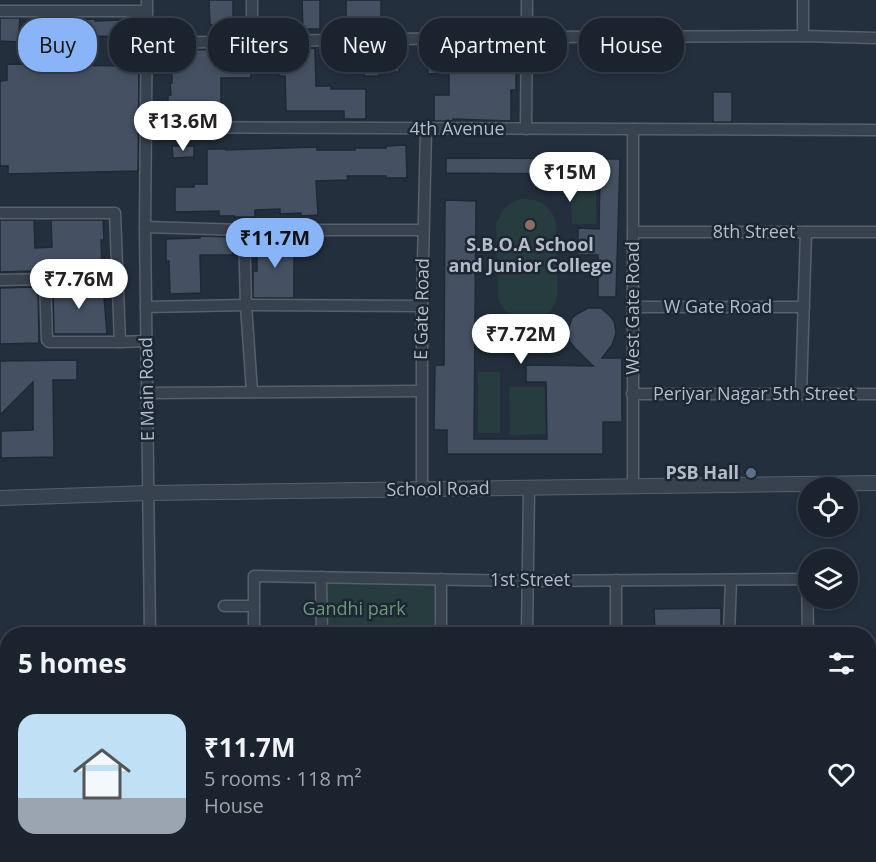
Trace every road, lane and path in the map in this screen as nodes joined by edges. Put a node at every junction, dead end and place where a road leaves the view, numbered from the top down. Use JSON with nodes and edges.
{"nodes":[{"id":1,"x":252,"y":0,"type":"edge"},
{"id":2,"x":527,"y":0,"type":"edge"},
{"id":3,"x":803,"y":0,"type":"edge"},
{"id":4,"x":30,"y":5,"type":"edge"},
{"id":5,"x":147,"y":5,"type":"edge"},
{"id":6,"x":0,"y":10,"type":"edge"},
{"id":7,"x":252,"y":18,"type":"edge"},
{"id":8,"x":527,"y":18,"type":"edge"},
{"id":9,"x":803,"y":36,"type":"junction"},
{"id":10,"x":567,"y":37,"type":"edge"},
{"id":11,"x":876,"y":38,"type":"edge"},
{"id":12,"x":419,"y":39,"type":"edge"},
{"id":13,"x":309,"y":41,"type":"edge"},
{"id":14,"x":147,"y":72,"type":"edge"},
{"id":15,"x":527,"y":72,"type":"edge"},
{"id":16,"x":146,"y":127,"type":"junction"},
{"id":17,"x":426,"y":129,"type":"junction"},
{"id":18,"x":526,"y":129,"type":"junction"},
{"id":19,"x":633,"y":129,"type":"junction"},
{"id":20,"x":876,"y":130,"type":"edge"},
{"id":21,"x":0,"y":213,"type":"edge"},
{"id":22,"x":145,"y":227,"type":"junction"},
{"id":23,"x":243,"y":230,"type":"junction"},
{"id":24,"x":423,"y":231,"type":"junction"},
{"id":25,"x":633,"y":232,"type":"junction"},
{"id":26,"x":806,"y":232,"type":"junction"},
{"id":27,"x":876,"y":232,"type":"edge"},
{"id":28,"x":118,"y":276,"type":"junction"},
{"id":29,"x":45,"y":279,"type":"junction"},
{"id":30,"x":0,"y":280,"type":"edge"},
{"id":31,"x":246,"y":305,"type":"junction"},
{"id":32,"x":422,"y":306,"type":"junction"},
{"id":33,"x":146,"y":307,"type":"junction"},
{"id":34,"x":633,"y":307,"type":"junction"},
{"id":35,"x":804,"y":307,"type":"junction"},
{"id":36,"x":146,"y":341,"type":"junction"},
{"id":37,"x":120,"y":342,"type":"junction"},
{"id":38,"x":421,"y":391,"type":"junction"},
{"id":39,"x":252,"y":392,"type":"junction"},
{"id":40,"x":147,"y":393,"type":"junction"},
{"id":41,"x":632,"y":394,"type":"junction"},
{"id":42,"x":801,"y":394,"type":"junction"},
{"id":43,"x":876,"y":394,"type":"edge"},
{"id":44,"x":876,"y":483,"type":"edge"},
{"id":45,"x":633,"y":486,"type":"junction"},
{"id":46,"x":529,"y":488,"type":"junction"},
{"id":47,"x":422,"y":489,"type":"junction"},
{"id":48,"x":149,"y":493,"type":"junction"},
{"id":49,"x":0,"y":498,"type":"edge"},
{"id":50,"x":321,"y":577,"type":"junction"},
{"id":51,"x":441,"y":579,"type":"junction"},
{"id":52,"x":731,"y":579,"type":"junction"},
{"id":53,"x":616,"y":580,"type":"junction"},
{"id":54,"x":527,"y":581,"type":"junction"},
{"id":55,"x":224,"y":606,"type":"dead end"},
{"id":56,"x":254,"y":606,"type":"junction"},
{"id":57,"x":150,"y":627,"type":"edge"},
{"id":58,"x":254,"y":627,"type":"edge"},
{"id":59,"x":322,"y":627,"type":"edge"},
{"id":60,"x":441,"y":627,"type":"edge"},
{"id":61,"x":527,"y":627,"type":"edge"},
{"id":62,"x":616,"y":627,"type":"edge"},
{"id":63,"x":729,"y":627,"type":"edge"},
{"id":64,"x":808,"y":627,"type":"edge"}],
"edges":[{"from":1,"to":7,"type":"street"},
{"from":2,"to":8,"type":"street"},
{"from":3,"to":9,"type":"street"},
{"from":4,"to":5,"type":"street"},
{"from":4,"to":6,"type":"street"},
{"from":9,"to":10,"type":"street"},
{"from":9,"to":11,"type":"street"},
{"from":12,"to":13,"type":"street"},
{"from":14,"to":16,"type":"street","name":"E Main Road"},
{"from":15,"to":18,"type":"street"},
{"from":16,"to":17,"type":"street","name":"4th Avenue"},
{"from":16,"to":22,"type":"street","name":"E Main Road"},
{"from":17,"to":18,"type":"street","name":"4th Avenue"},
{"from":17,"to":24,"type":"street","name":"E Gate Road"},
{"from":18,"to":19,"type":"street","name":"4th Avenue"},
{"from":19,"to":20,"type":"street","name":"4th Avenue"},
{"from":19,"to":25,"type":"street","name":"West Gate Road"},
{"from":21,"to":28,"type":"street"},
{"from":22,"to":23,"type":"street"},
{"from":22,"to":33,"type":"street","name":"E Main Road"},
{"from":23,"to":24,"type":"street"},
{"from":23,"to":31,"type":"street"},
{"from":24,"to":32,"type":"street","name":"E Gate Road"},
{"from":25,"to":26,"type":"street","name":"8th Street"},
{"from":25,"to":34,"type":"street","name":"West Gate Road"},
{"from":26,"to":27,"type":"street","name":"8th Street"},
{"from":26,"to":35,"type":"street"},
{"from":28,"to":29,"type":"street"},
{"from":28,"to":37,"type":"street"},
{"from":29,"to":30,"type":"street"},
{"from":29,"to":37,"type":"street"},
{"from":31,"to":32,"type":"street"},
{"from":31,"to":33,"type":"street"},
{"from":31,"to":39,"type":"street"},
{"from":32,"to":38,"type":"street","name":"E Gate Road"},
{"from":33,"to":36,"type":"street","name":"E Main Road"},
{"from":34,"to":35,"type":"street","name":"W Gate Road"},
{"from":34,"to":41,"type":"street","name":"West Gate Road"},
{"from":35,"to":42,"type":"street"},
{"from":36,"to":37,"type":"street"},
{"from":36,"to":40,"type":"street","name":"E Main Road"},
{"from":38,"to":39,"type":"street"},
{"from":38,"to":47,"type":"street","name":"E Gate Road"},
{"from":39,"to":40,"type":"street"},
{"from":40,"to":48,"type":"street","name":"E Main Road"},
{"from":41,"to":42,"type":"street","name":"Periyar Nagar 5th Street"},
{"from":41,"to":45,"type":"street","name":"West Gate Road"},
{"from":42,"to":43,"type":"street","name":"Periyar Nagar 5th Street"},
{"from":44,"to":45,"type":"street","name":"School Road"},
{"from":45,"to":46,"type":"street","name":"School Road"},
{"from":46,"to":47,"type":"street","name":"School Road"},
{"from":46,"to":54,"type":"street"},
{"from":47,"to":48,"type":"street","name":"School Road"},
{"from":48,"to":49,"type":"street","name":"School Road"},
{"from":48,"to":57,"type":"street","name":"E Main Road"},
{"from":50,"to":51,"type":"street","name":"1st Street"},
{"from":50,"to":56,"type":"street","name":"1st Street"},
{"from":50,"to":59,"type":"street"},
{"from":51,"to":54,"type":"street","name":"1st Street"},
{"from":51,"to":60,"type":"street"},
{"from":52,"to":53,"type":"street","name":"1st Street"},
{"from":52,"to":63,"type":"street"},
{"from":52,"to":64,"type":"street","name":"1st Street"},
{"from":53,"to":54,"type":"street","name":"1st Street"},
{"from":53,"to":62,"type":"street"},
{"from":54,"to":61,"type":"street"},
{"from":55,"to":56,"type":"street"},
{"from":56,"to":58,"type":"street"}]}
